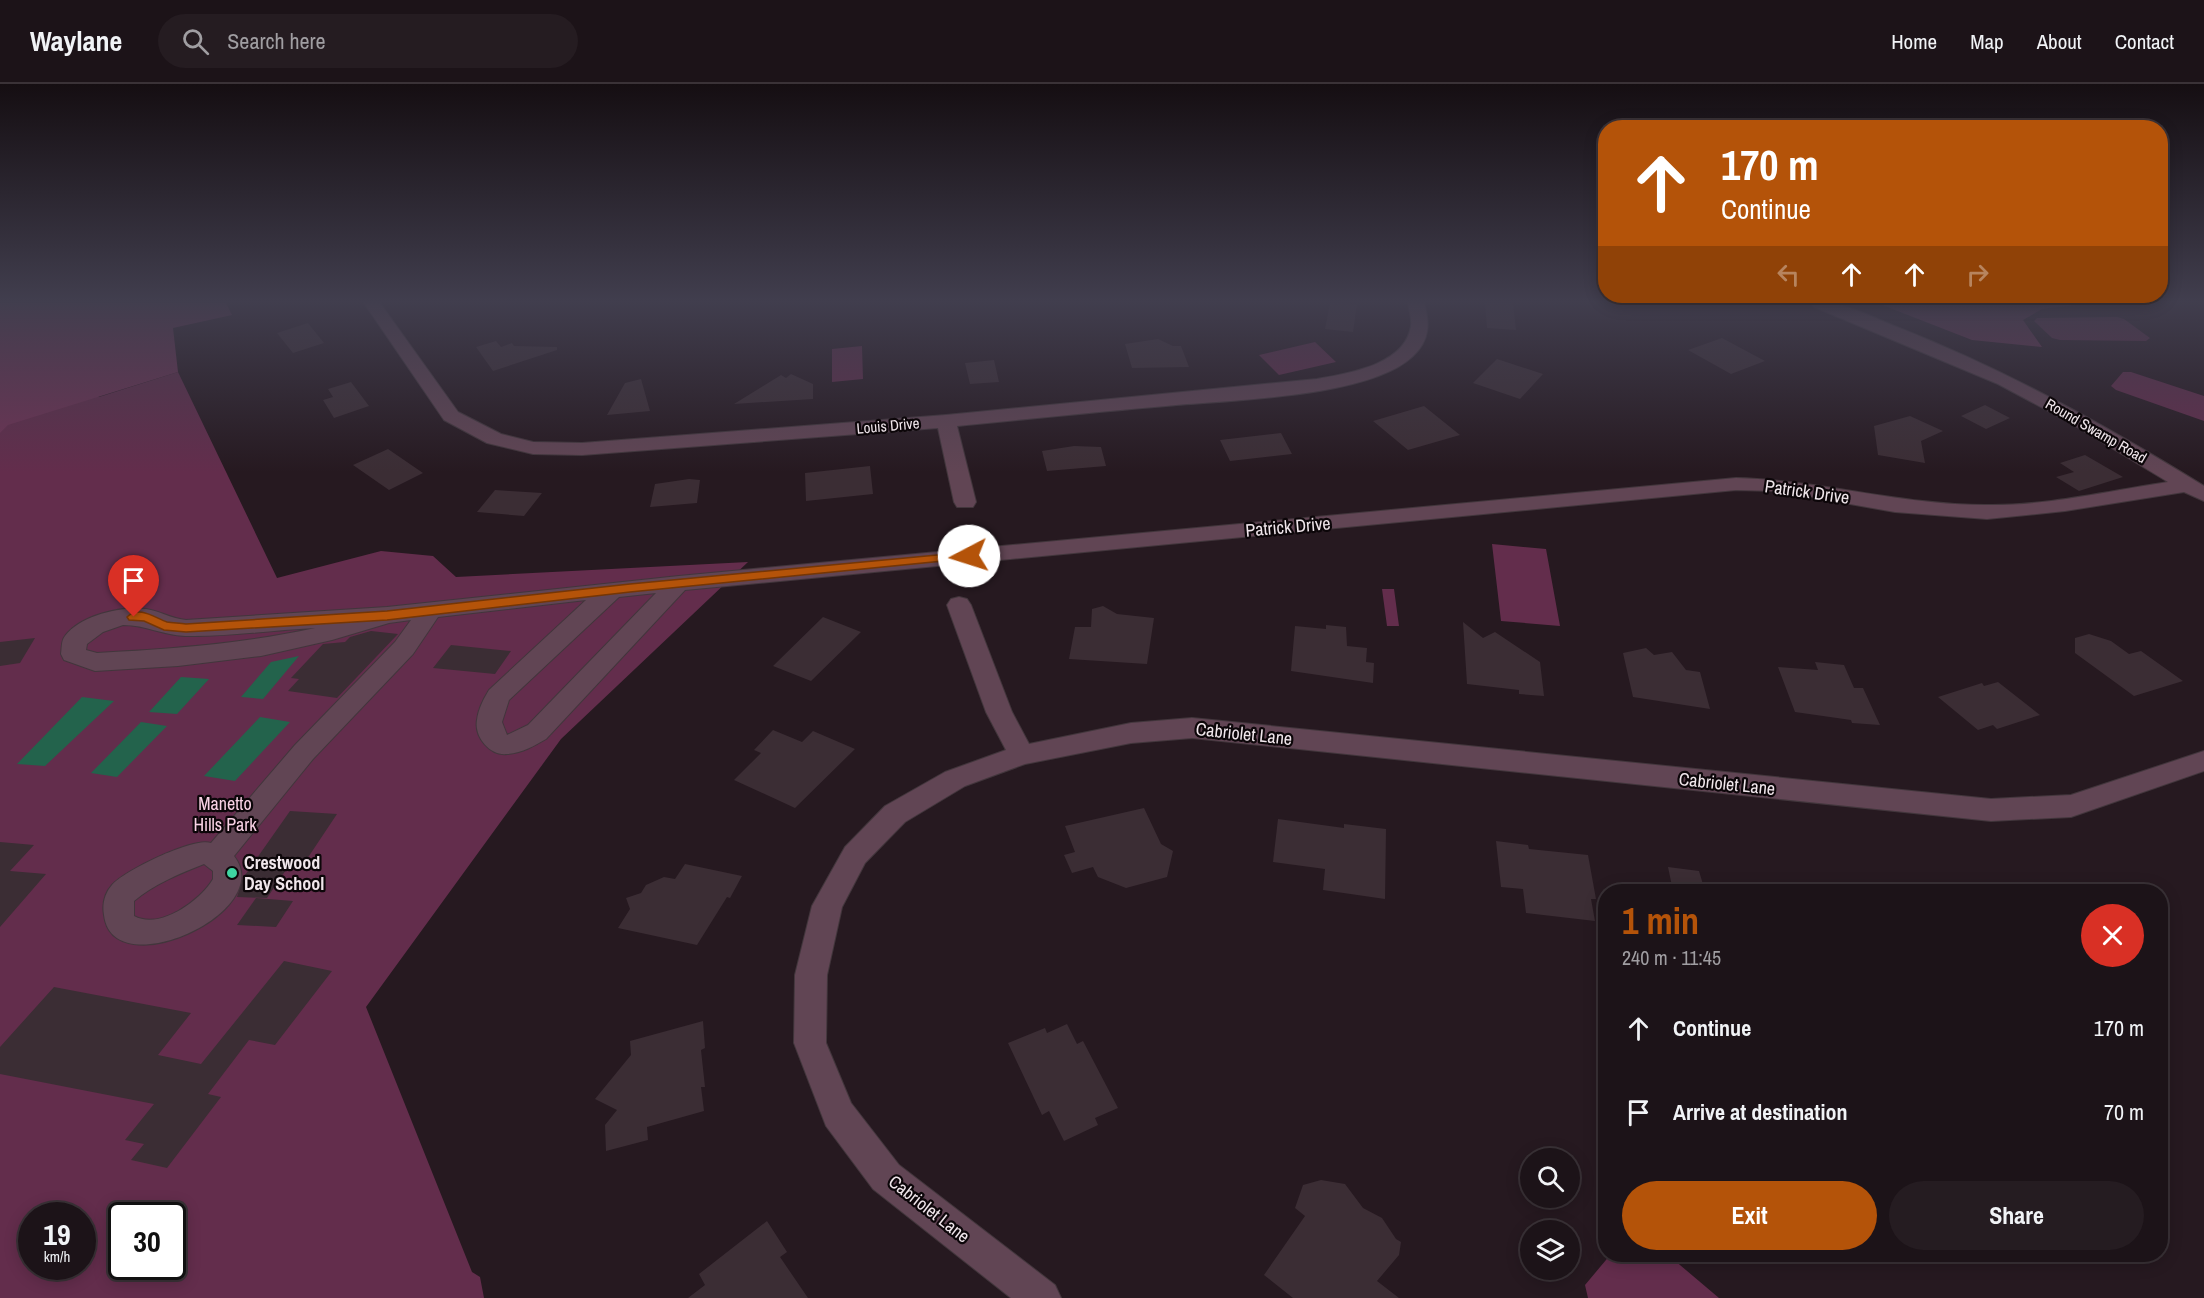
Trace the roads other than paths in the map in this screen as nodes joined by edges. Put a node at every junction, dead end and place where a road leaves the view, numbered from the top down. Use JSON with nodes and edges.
{"nodes":[{"id":1,"x":412,"y":360,"type":"edge"},
{"id":2,"x":1397,"y":360,"type":"edge"},
{"id":3,"x":1959,"y":360,"type":"edge"},
{"id":4,"x":946,"y":421,"type":"junction"},
{"id":5,"x":2196,"y":490,"type":"edge"},
{"id":6,"x":965,"y":502,"type":"dead end"},
{"id":7,"x":679,"y":583,"type":"junction"},
{"id":8,"x":612,"y":590,"type":"junction"},
{"id":9,"x":959,"y":605,"type":"dead end"},
{"id":10,"x":430,"y":611,"type":"junction"},
{"id":11,"x":387,"y":615,"type":"junction"},
{"id":12,"x":1022,"y":755,"type":"junction"},
{"id":13,"x":2204,"y":761,"type":"edge"},
{"id":14,"x":218,"y":855,"type":"dead end"},
{"id":15,"x":1042,"y":1298,"type":"edge"}],
"edges":[{"from":1,"to":4,"type":"street","name":"Louis Drive"},
{"from":2,"to":4,"type":"street","name":"Louis Drive"},
{"from":3,"to":5,"type":"street","name":"Round Swamp Road"},
{"from":4,"to":6,"type":"street"},
{"from":5,"to":7,"type":"street","name":"Patrick Drive"},
{"from":7,"to":8,"type":"street","name":"Patrick Drive"},
{"from":7,"to":8,"type":"street"},
{"from":8,"to":10,"type":"street","name":"Patrick Drive"},
{"from":9,"to":12,"type":"street"},
{"from":10,"to":11,"type":"street","name":"Patrick Drive"},
{"from":10,"to":14,"type":"street"},
{"from":11,"to":11,"type":"street"},
{"from":12,"to":13,"type":"street","name":"Cabriolet Lane"},
{"from":12,"to":15,"type":"street","name":"Cabriolet Lane"}]}
